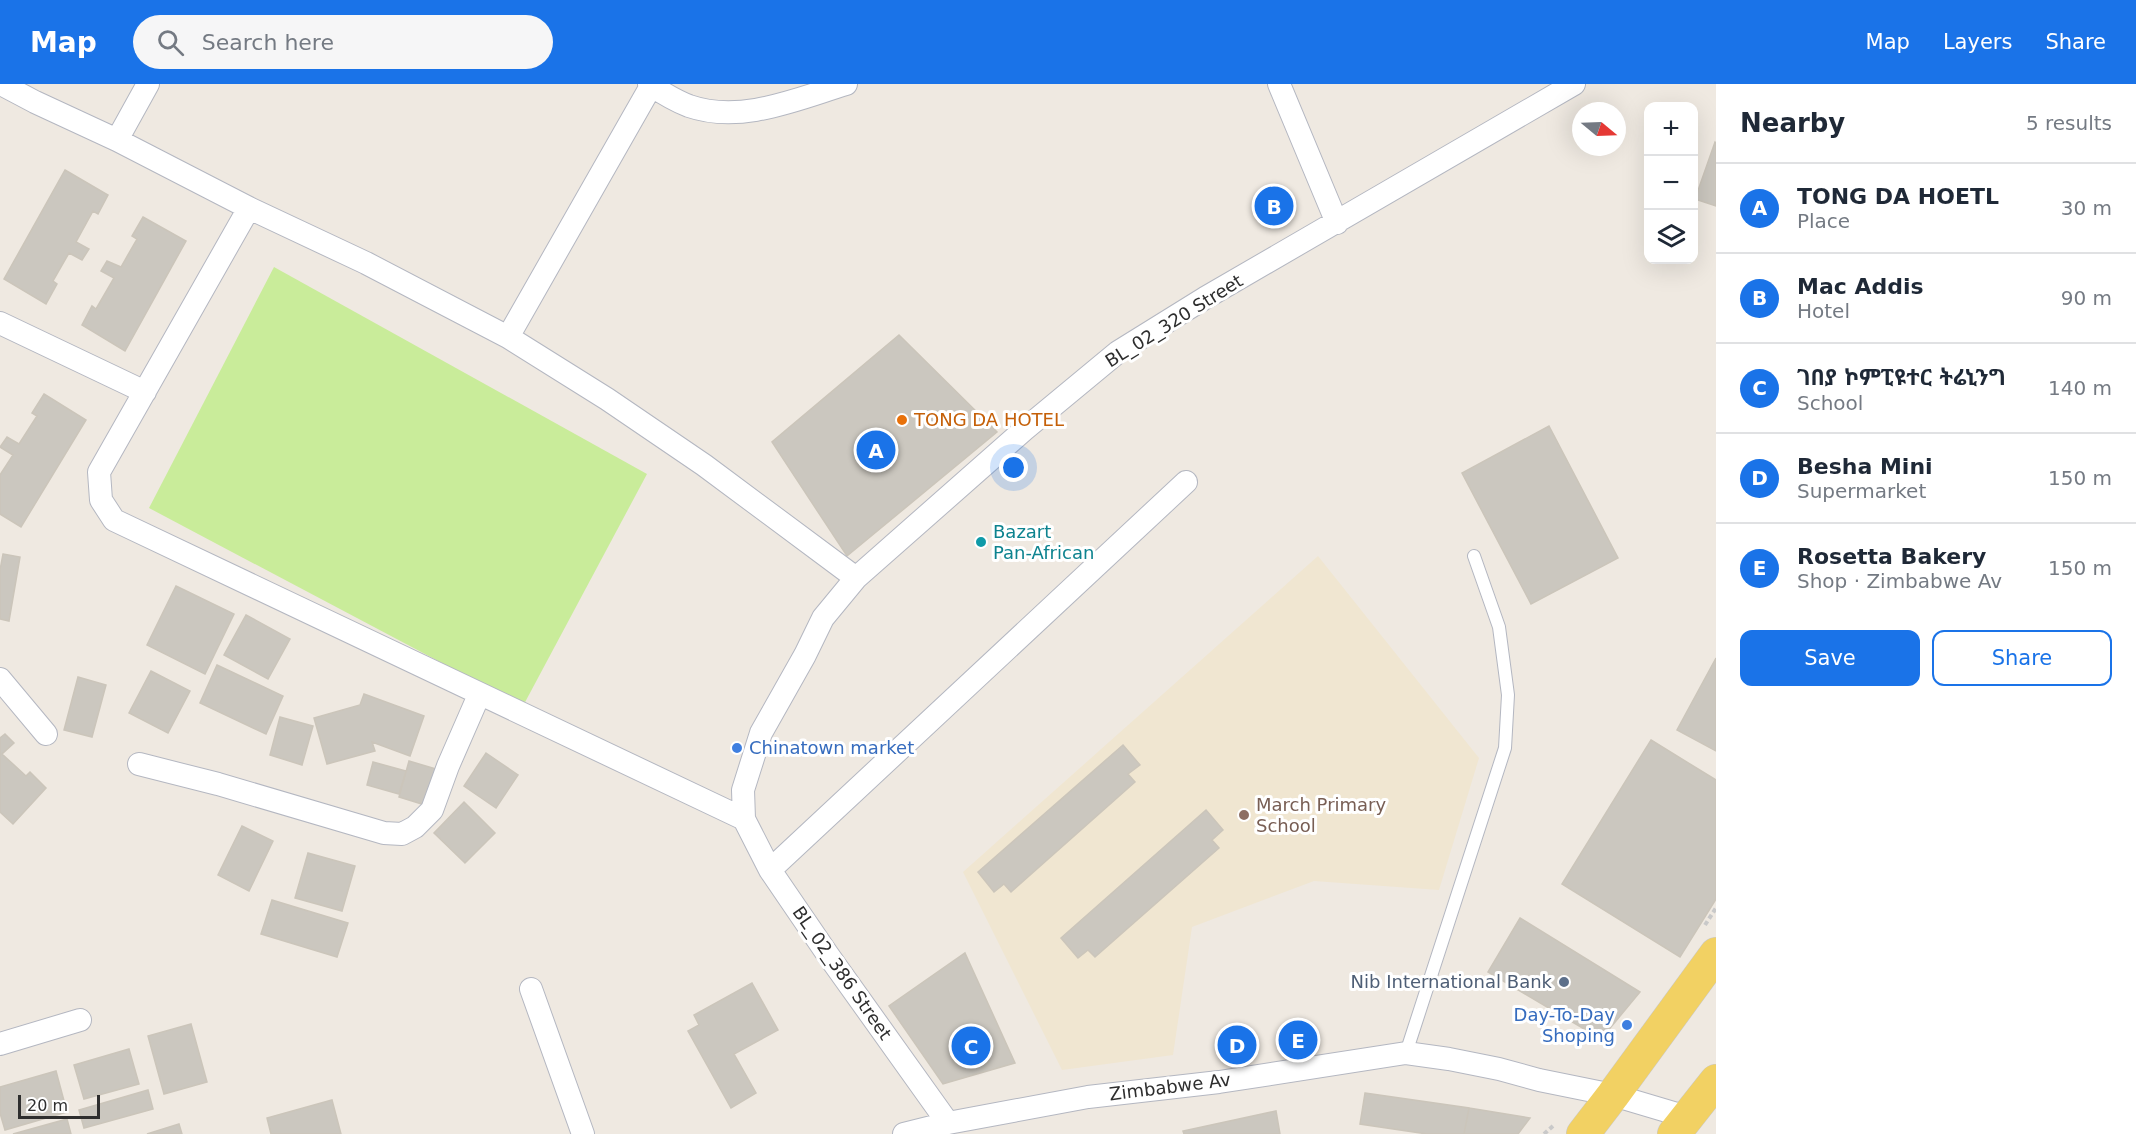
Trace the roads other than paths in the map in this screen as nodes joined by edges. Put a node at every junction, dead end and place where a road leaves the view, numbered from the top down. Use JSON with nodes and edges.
{"nodes":[{"id":1,"x":2,"y":84,"type":"edge"},
{"id":2,"x":148,"y":84,"type":"edge"},
{"id":3,"x":846,"y":84,"type":"edge"},
{"id":4,"x":1279,"y":84,"type":"edge"},
{"id":5,"x":1574,"y":84,"type":"edge"},
{"id":6,"x":650,"y":85,"type":"edge"},
{"id":7,"x":117,"y":140,"type":"junction"},
{"id":8,"x":249,"y":208,"type":"junction"},
{"id":9,"x":1337,"y":223,"type":"junction"},
{"id":10,"x":0,"y":323,"type":"edge"},
{"id":11,"x":507,"y":337,"type":"junction"},
{"id":12,"x":145,"y":393,"type":"junction"},
{"id":13,"x":1186,"y":482,"type":"dead end"},
{"id":14,"x":1474,"y":556,"type":"dead end"},
{"id":15,"x":856,"y":578,"type":"junction"},
{"id":16,"x":0,"y":680,"type":"edge"},
{"id":17,"x":479,"y":695,"type":"junction"},
{"id":18,"x":46,"y":734,"type":"dead end"},
{"id":19,"x":139,"y":764,"type":"dead end"},
{"id":20,"x":744,"y":819,"type":"junction"},
{"id":21,"x":770,"y":870,"type":"junction"},
{"id":22,"x":1716,"y":954,"type":"edge"},
{"id":23,"x":531,"y":989,"type":"dead end"},
{"id":24,"x":80,"y":1020,"type":"dead end"},
{"id":25,"x":0,"y":1044,"type":"edge"},
{"id":26,"x":1406,"y":1053,"type":"junction"},
{"id":27,"x":1715,"y":1083,"type":"edge"},
{"id":28,"x":1613,"y":1095,"type":"junction"},
{"id":29,"x":948,"y":1123,"type":"junction"},
{"id":30,"x":1681,"y":1126,"type":"edge"},
{"id":31,"x":583,"y":1134,"type":"edge"},
{"id":32,"x":904,"y":1134,"type":"edge"},
{"id":33,"x":1582,"y":1134,"type":"edge"}],
"edges":[{"from":1,"to":7,"type":"street"},
{"from":2,"to":7,"type":"street"},
{"from":3,"to":6,"type":"street"},
{"from":4,"to":9,"type":"street"},
{"from":5,"to":9,"type":"street","name":"BL_02_320 Street"},
{"from":6,"to":11,"type":"street"},
{"from":7,"to":8,"type":"street"},
{"from":8,"to":11,"type":"street"},
{"from":8,"to":12,"type":"street"},
{"from":9,"to":15,"type":"street","name":"BL_02_320 Street"},
{"from":10,"to":12,"type":"street"},
{"from":11,"to":15,"type":"street"},
{"from":12,"to":17,"type":"street"},
{"from":13,"to":21,"type":"street"},
{"from":14,"to":26,"type":"lane"},
{"from":15,"to":20,"type":"street","name":"BL_02_320 Street"},
{"from":16,"to":18,"type":"street"},
{"from":17,"to":19,"type":"street"},
{"from":17,"to":20,"type":"street"},
{"from":20,"to":21,"type":"street","name":"BL_02_386 Street"},
{"from":21,"to":29,"type":"street","name":"BL_02_386 Street"},
{"from":22,"to":28,"type":"main road"},
{"from":23,"to":31,"type":"street"},
{"from":24,"to":25,"type":"street"},
{"from":26,"to":28,"type":"street","name":"Zimbabwe Av"},
{"from":26,"to":29,"type":"street","name":"Zimbabwe Av"},
{"from":27,"to":30,"type":"main road"},
{"from":28,"to":30,"type":"street","name":"Zimbabwe Av"},
{"from":28,"to":33,"type":"main road"},
{"from":29,"to":32,"type":"street","name":"Zimbabwe Av"}]}
